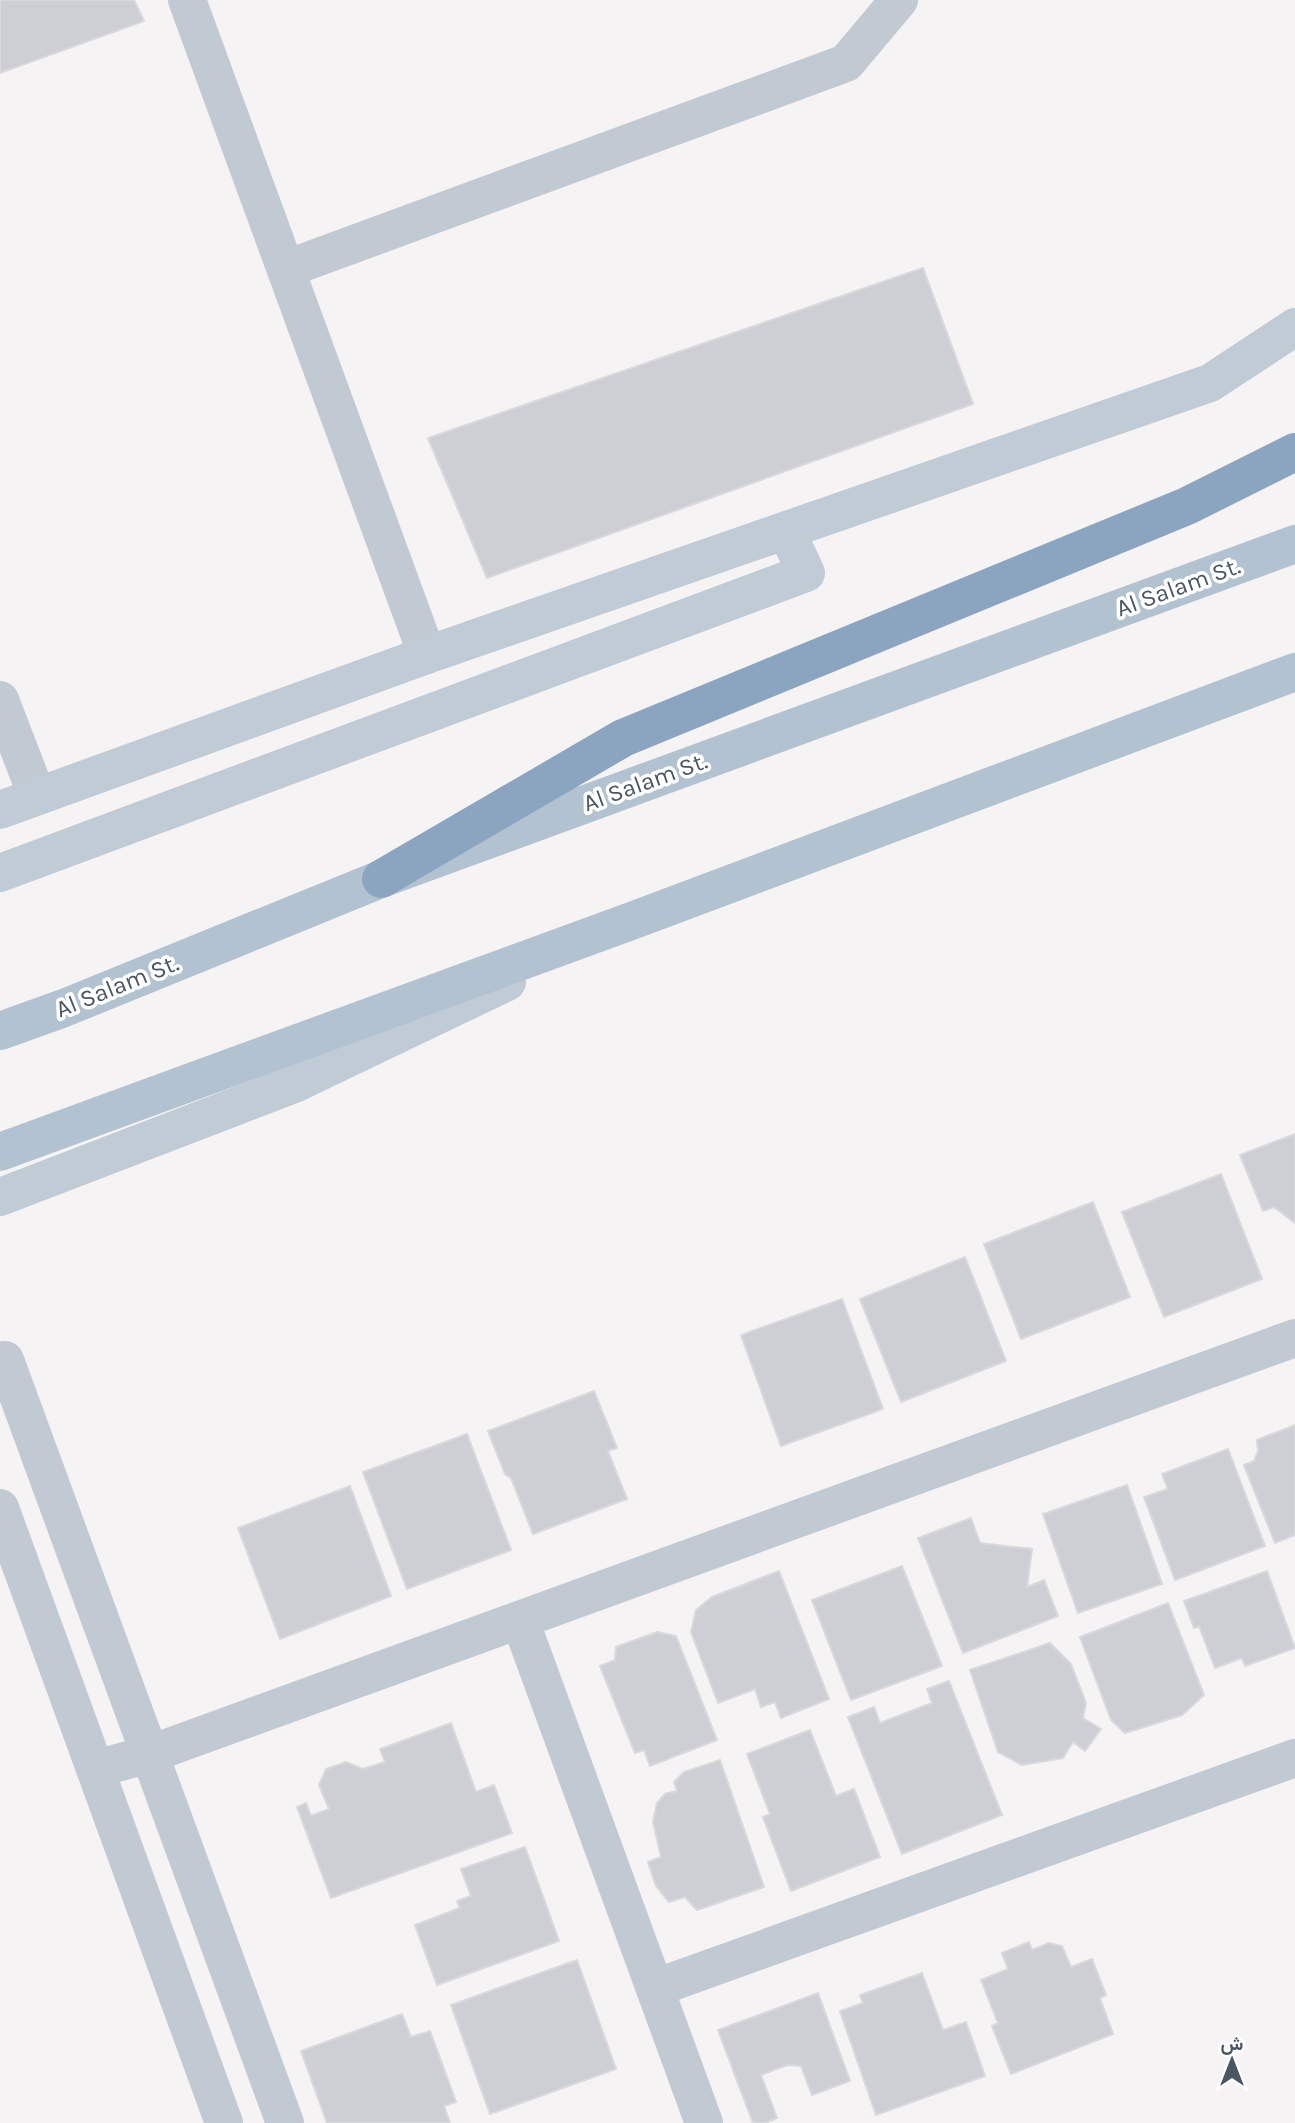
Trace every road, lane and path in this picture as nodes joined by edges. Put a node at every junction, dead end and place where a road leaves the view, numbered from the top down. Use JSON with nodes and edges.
{"nodes":[{"id":1,"x":187,"y":0,"type":"edge"},
{"id":2,"x":900,"y":0,"type":"edge"},
{"id":3,"x":286,"y":269,"type":"junction"},
{"id":4,"x":1295,"y":327,"type":"edge"},
{"id":5,"x":1295,"y":452,"type":"edge"},
{"id":6,"x":786,"y":530,"type":"junction"},
{"id":7,"x":1295,"y":544,"type":"edge"},
{"id":8,"x":427,"y":655,"type":"junction"},
{"id":9,"x":1295,"y":672,"type":"edge"},
{"id":10,"x":0,"y":700,"type":"edge"},
{"id":11,"x":37,"y":796,"type":"junction"},
{"id":12,"x":0,"y":810,"type":"edge"},
{"id":13,"x":0,"y":873,"type":"edge"},
{"id":14,"x":381,"y":879,"type":"junction"},
{"id":15,"x":634,"y":920,"type":"junction"},
{"id":16,"x":64,"y":1008,"type":"junction"},
{"id":17,"x":0,"y":1021,"type":"edge"},
{"id":18,"x":0,"y":1031,"type":"edge"},
{"id":19,"x":0,"y":1152,"type":"edge"},
{"id":20,"x":0,"y":1197,"type":"edge"},
{"id":21,"x":1295,"y":1338,"type":"edge"},
{"id":22,"x":0,"y":1361,"type":"edge"},
{"id":23,"x":0,"y":1508,"type":"edge"},
{"id":24,"x":520,"y":1620,"type":"junction"},
{"id":25,"x":150,"y":1754,"type":"junction"},
{"id":26,"x":1295,"y":1758,"type":"edge"},
{"id":27,"x":95,"y":1769,"type":"junction"},
{"id":28,"x":655,"y":1988,"type":"junction"},
{"id":29,"x":225,"y":2123,"type":"edge"},
{"id":30,"x":285,"y":2123,"type":"edge"},
{"id":31,"x":704,"y":2123,"type":"edge"}],
"edges":[{"from":1,"to":3,"type":"street"},
{"from":2,"to":3,"type":"street"},
{"from":3,"to":8,"type":"street"},
{"from":4,"to":6,"type":"main road"},
{"from":5,"to":14,"type":"highway"},
{"from":6,"to":8,"type":"main road"},
{"from":6,"to":13,"type":"main road"},
{"from":7,"to":14,"type":"main road","name":"Al Salam St."},
{"from":8,"to":11,"type":"main road"},
{"from":9,"to":15,"type":"main road"},
{"from":10,"to":11,"type":"street"},
{"from":11,"to":12,"type":"main road"},
{"from":14,"to":16,"type":"main road","name":"Al Salam St."},
{"from":15,"to":19,"type":"main road"},
{"from":15,"to":20,"type":"main road"},
{"from":16,"to":17,"type":"main road"},
{"from":16,"to":18,"type":"main road","name":"Al Salam St."},
{"from":21,"to":24,"type":"street"},
{"from":22,"to":25,"type":"street"},
{"from":23,"to":27,"type":"street"},
{"from":24,"to":25,"type":"street"},
{"from":24,"to":28,"type":"street"},
{"from":25,"to":27,"type":"street"},
{"from":25,"to":30,"type":"street"},
{"from":26,"to":28,"type":"street"},
{"from":27,"to":29,"type":"street"},
{"from":28,"to":31,"type":"street"}]}
